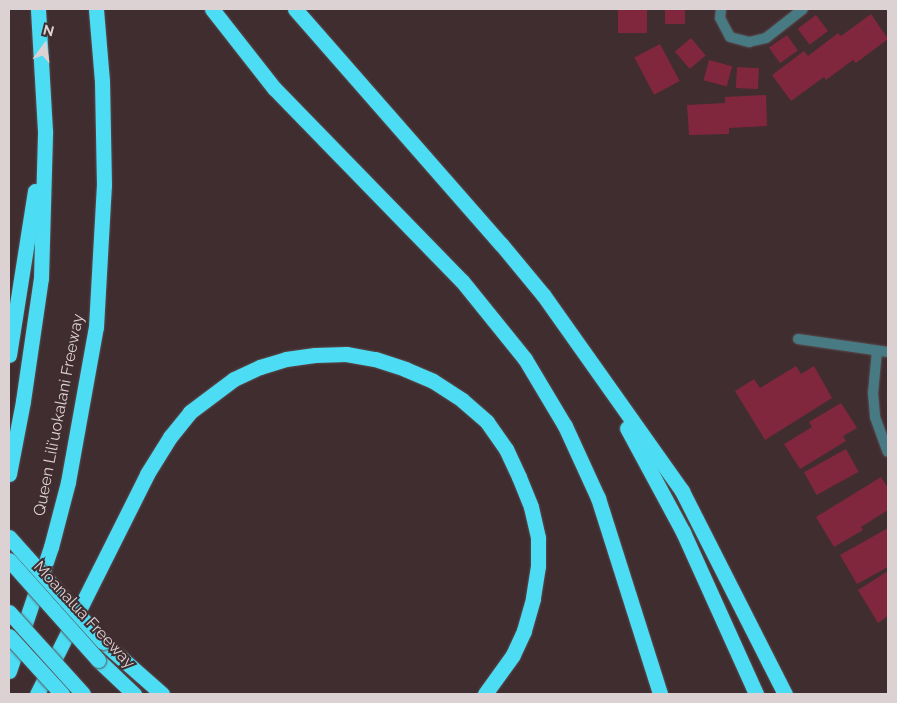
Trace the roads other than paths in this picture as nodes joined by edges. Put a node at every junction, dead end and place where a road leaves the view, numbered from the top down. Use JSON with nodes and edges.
{"nodes":[{"id":1,"x":38,"y":9,"type":"edge"},
{"id":2,"x":96,"y":9,"type":"edge"},
{"id":3,"x":212,"y":9,"type":"edge"},
{"id":4,"x":295,"y":9,"type":"edge"},
{"id":5,"x":721,"y":9,"type":"edge"},
{"id":6,"x":803,"y":9,"type":"edge"},
{"id":7,"x":45,"y":130,"type":"junction"},
{"id":8,"x":798,"y":339,"type":"dead end"},
{"id":9,"x":877,"y":351,"type":"junction"},
{"id":10,"x":888,"y":352,"type":"edge"},
{"id":11,"x":583,"y":353,"type":"junction"},
{"id":12,"x":9,"y":355,"type":"edge"},
{"id":13,"x":888,"y":452,"type":"edge"},
{"id":14,"x":9,"y":474,"type":"edge"},
{"id":15,"x":9,"y":537,"type":"edge"},
{"id":16,"x":9,"y":560,"type":"edge"},
{"id":17,"x":9,"y":612,"type":"edge"},
{"id":18,"x":9,"y":636,"type":"edge"},
{"id":19,"x":9,"y":671,"type":"edge"},
{"id":20,"x":36,"y":694,"type":"edge"},
{"id":21,"x":62,"y":694,"type":"edge"},
{"id":22,"x":82,"y":694,"type":"edge"},
{"id":23,"x":134,"y":694,"type":"edge"},
{"id":24,"x":162,"y":694,"type":"edge"},
{"id":25,"x":484,"y":694,"type":"edge"},
{"id":26,"x":660,"y":694,"type":"edge"},
{"id":27,"x":756,"y":694,"type":"edge"},
{"id":28,"x":785,"y":694,"type":"edge"}],
"edges":[{"from":1,"to":7,"type":"highway"},
{"from":2,"to":19,"type":"highway","name":"Queen Liliʻuokalani Freeway"},
{"from":3,"to":26,"type":"highway"},
{"from":4,"to":11,"type":"highway"},
{"from":5,"to":6,"type":"street"},
{"from":7,"to":12,"type":"highway"},
{"from":7,"to":14,"type":"highway"},
{"from":8,"to":9,"type":"street"},
{"from":9,"to":10,"type":"street"},
{"from":9,"to":13,"type":"street"},
{"from":11,"to":27,"type":"highway"},
{"from":11,"to":28,"type":"highway"},
{"from":15,"to":24,"type":"highway","bridge":true},
{"from":16,"to":23,"type":"highway","name":"Moanalua Freeway","bridge":true},
{"from":17,"to":22,"type":"highway","bridge":true},
{"from":18,"to":21,"type":"highway","bridge":true},
{"from":20,"to":25,"type":"highway"}]}
